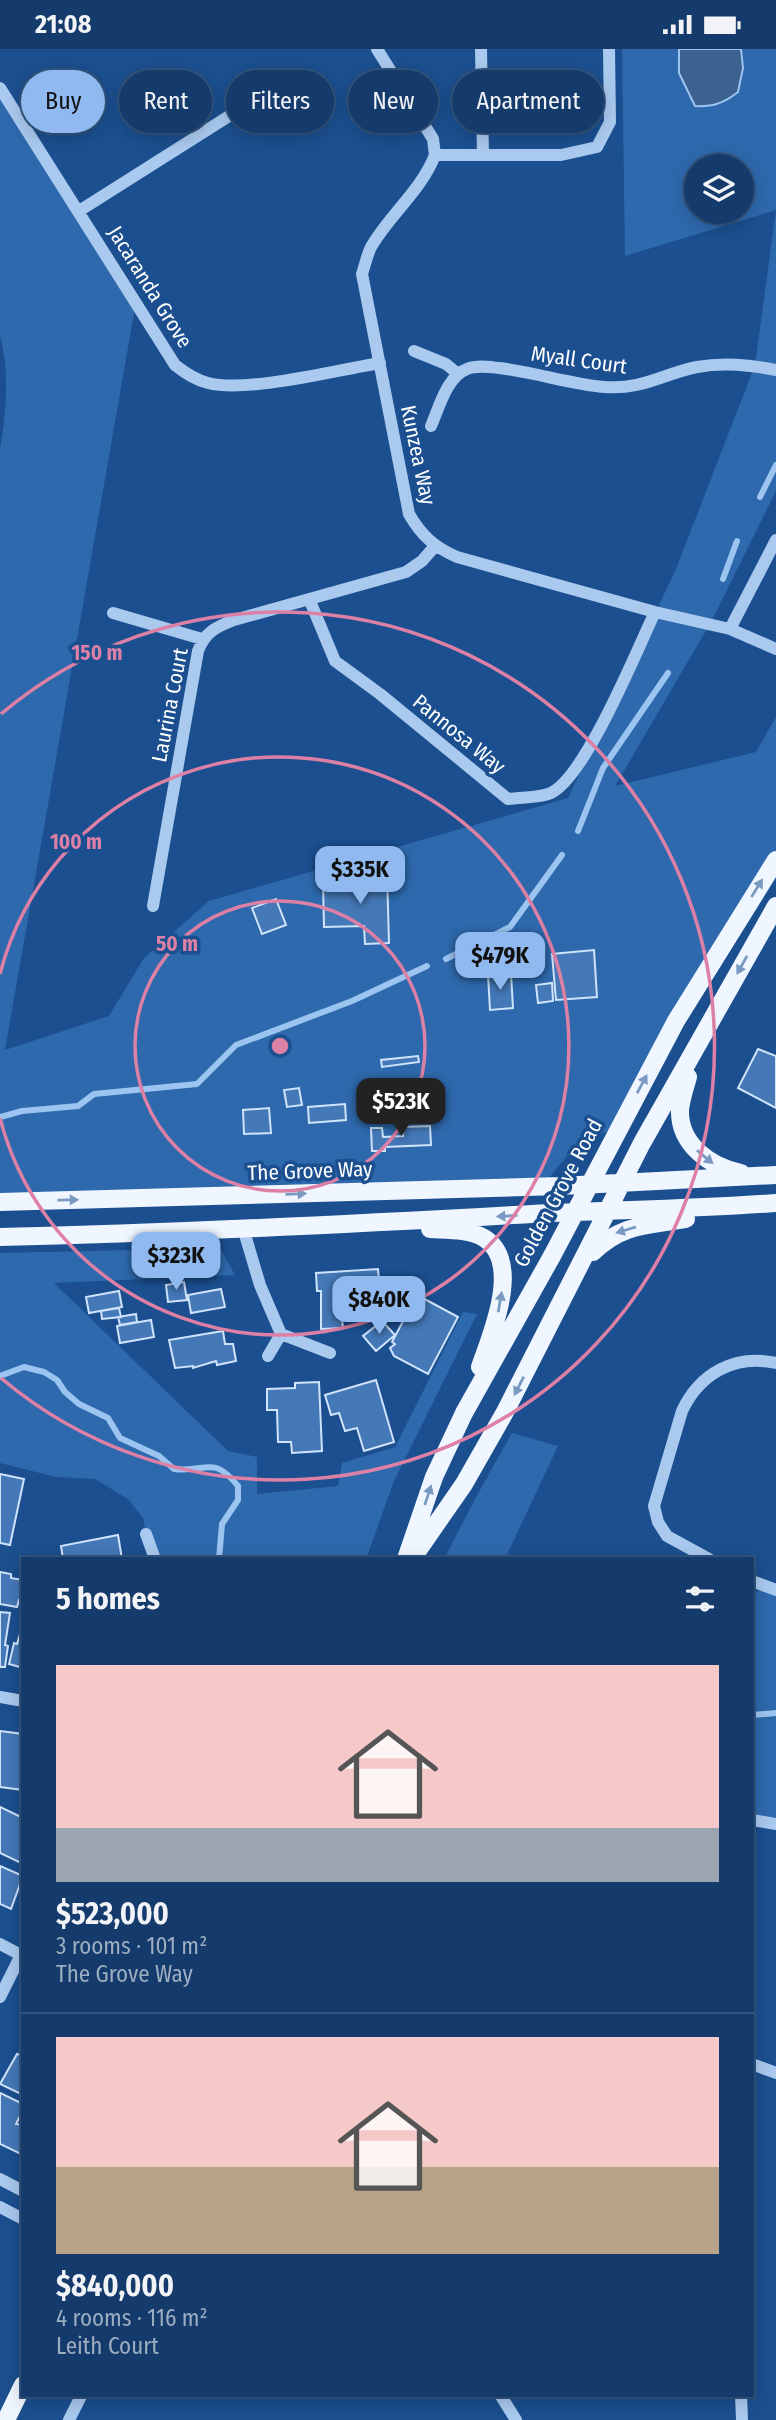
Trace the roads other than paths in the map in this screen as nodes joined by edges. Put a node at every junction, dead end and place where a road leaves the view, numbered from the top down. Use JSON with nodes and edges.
{"nodes":[{"id":1,"x":377,"y":49,"type":"edge"},
{"id":2,"x":481,"y":49,"type":"edge"},
{"id":3,"x":609,"y":49,"type":"edge"},
{"id":4,"x":0,"y":87,"type":"edge"},
{"id":5,"x":226,"y":118,"type":"edge"},
{"id":6,"x":435,"y":155,"type":"junction"},
{"id":7,"x":483,"y":155,"type":"junction"},
{"id":8,"x":79,"y":211,"type":"junction"},
{"id":9,"x":414,"y":351,"type":"dead end"},
{"id":10,"x":380,"y":363,"type":"junction"},
{"id":11,"x":776,"y":370,"type":"edge"},
{"id":12,"x":458,"y":374,"type":"junction"},
{"id":13,"x":431,"y":426,"type":"dead end"},
{"id":14,"x":776,"y":540,"type":"edge"},
{"id":15,"x":435,"y":547,"type":"junction"},
{"id":16,"x":310,"y":601,"type":"junction"},
{"id":17,"x":655,"y":612,"type":"junction"},
{"id":18,"x":113,"y":613,"type":"dead end"},
{"id":19,"x":730,"y":629,"type":"junction"},
{"id":20,"x":202,"y":639,"type":"junction"},
{"id":21,"x":776,"y":649,"type":"edge"},
{"id":22,"x":776,"y":860,"type":"edge"},
{"id":23,"x":153,"y":906,"type":"dead end"},
{"id":24,"x":776,"y":906,"type":"edge"},
{"id":25,"x":696,"y":1050,"type":"junction"},
{"id":26,"x":768,"y":1175,"type":"edge"},
{"id":27,"x":622,"y":1183,"type":"junction"},
{"id":28,"x":589,"y":1185,"type":"junction"},
{"id":29,"x":0,"y":1202,"type":"edge"},
{"id":30,"x":776,"y":1203,"type":"edge"},
{"id":31,"x":740,"y":1206,"type":"junction"},
{"id":32,"x":607,"y":1212,"type":"junction"},
{"id":33,"x":575,"y":1213,"type":"junction"},
{"id":34,"x":310,"y":1225,"type":"junction"},
{"id":35,"x":243,"y":1228,"type":"junction"},
{"id":36,"x":0,"y":1237,"type":"edge"},
{"id":37,"x":583,"y":1260,"type":"junction"},
{"id":38,"x":281,"y":1334,"type":"junction"},
{"id":39,"x":330,"y":1353,"type":"dead end"},
{"id":40,"x":268,"y":1356,"type":"dead end"},
{"id":41,"x":776,"y":1363,"type":"edge"},
{"id":42,"x":464,"y":1413,"type":"junction"},
{"id":43,"x":146,"y":1534,"type":"dead end"},
{"id":44,"x":154,"y":1557,"type":"edge"},
{"id":45,"x":407,"y":1557,"type":"edge"},
{"id":46,"x":413,"y":1557,"type":"edge"},
{"id":47,"x":705,"y":1557,"type":"edge"},
{"id":48,"x":754,"y":1582,"type":"edge"},
{"id":49,"x":776,"y":1590,"type":"edge"},
{"id":50,"x":0,"y":1697,"type":"edge"},
{"id":51,"x":21,"y":1701,"type":"edge"},
{"id":52,"x":754,"y":1820,"type":"edge"},
{"id":53,"x":776,"y":1824,"type":"edge"},
{"id":54,"x":0,"y":1944,"type":"edge"},
{"id":55,"x":21,"y":1953,"type":"edge"},
{"id":56,"x":21,"y":1955,"type":"edge"},
{"id":57,"x":0,"y":1997,"type":"edge"},
{"id":58,"x":754,"y":2065,"type":"edge"},
{"id":59,"x":776,"y":2073,"type":"edge"},
{"id":60,"x":0,"y":2179,"type":"edge"},
{"id":61,"x":21,"y":2190,"type":"edge"},
{"id":62,"x":0,"y":2207,"type":"edge"},
{"id":63,"x":21,"y":2215,"type":"edge"},
{"id":64,"x":21,"y":2389,"type":"edge"},
{"id":65,"x":80,"y":2397,"type":"edge"},
{"id":66,"x":502,"y":2397,"type":"edge"},
{"id":67,"x":741,"y":2397,"type":"edge"},
{"id":68,"x":6,"y":2420,"type":"edge"},
{"id":69,"x":69,"y":2420,"type":"edge"},
{"id":70,"x":516,"y":2420,"type":"edge"},
{"id":71,"x":742,"y":2420,"type":"edge"}],
"edges":[{"from":1,"to":6,"type":"street"},
{"from":2,"to":7,"type":"street"},
{"from":3,"to":7,"type":"street"},
{"from":4,"to":8,"type":"street","name":"Jacaranda Grove"},
{"from":5,"to":8,"type":"street"},
{"from":6,"to":7,"type":"street"},
{"from":6,"to":10,"type":"street","name":"Kunzea Way"},
{"from":8,"to":10,"type":"street","name":"Jacaranda Grove"},
{"from":9,"to":12,"type":"street"},
{"from":10,"to":15,"type":"street","name":"Kunzea Way"},
{"from":11,"to":12,"type":"street","name":"Myall Court"},
{"from":12,"to":13,"type":"street"},
{"from":14,"to":19,"type":"street"},
{"from":15,"to":16,"type":"street","name":"Laurina Court"},
{"from":15,"to":17,"type":"street","name":"Kunzea Way"},
{"from":16,"to":17,"type":"street","name":"Pannosa Way"},
{"from":16,"to":20,"type":"street","name":"Laurina Court"},
{"from":17,"to":19,"type":"street","name":"Kunzea Way"},
{"from":18,"to":20,"type":"street"},
{"from":19,"to":21,"type":"street","name":"Kunzea Way"},
{"from":20,"to":23,"type":"street","name":"Laurina Court"},
{"from":28,"to":22,"type":"main road","name":"Golden Grove Road","one_way":true},
{"from":24,"to":25,"type":"main road","one_way":true},
{"from":25,"to":26,"type":"main road","one_way":true},
{"from":25,"to":27,"type":"main road"},
{"from":26,"to":27,"type":"main road","name":"The Grove Way"},
{"from":27,"to":28,"type":"main road","name":"The Grove Way"},
{"from":27,"to":32,"type":"main road"},
{"from":29,"to":28,"type":"main road","name":"The Grove Way","one_way":true},
{"from":28,"to":33,"type":"main road","name":"Golden Grove Road"},
{"from":30,"to":31,"type":"main road"},
{"from":31,"to":32,"type":"main road"},
{"from":31,"to":37,"type":"main road","one_way":true},
{"from":32,"to":33,"type":"main road"},
{"from":32,"to":37,"type":"main road"},
{"from":33,"to":34,"type":"main road","one_way":true},
{"from":33,"to":42,"type":"main road","name":"Golden Grove Road"},
{"from":34,"to":35,"type":"main road"},
{"from":42,"to":34,"type":"main road","one_way":true},
{"from":35,"to":36,"type":"main road"},
{"from":35,"to":38,"type":"street"},
{"from":37,"to":46,"type":"main road","one_way":true},
{"from":38,"to":39,"type":"street"},
{"from":38,"to":40,"type":"street"},
{"from":41,"to":47,"type":"street"},
{"from":45,"to":42,"type":"main road","name":"Golden Grove Road","one_way":true},
{"from":43,"to":44,"type":"street"},
{"from":48,"to":49,"type":"street"},
{"from":50,"to":51,"type":"street"},
{"from":52,"to":53,"type":"street"},
{"from":54,"to":55,"type":"street"},
{"from":56,"to":57,"type":"street"},
{"from":58,"to":59,"type":"street"},
{"from":60,"to":61,"type":"street"},
{"from":62,"to":63,"type":"street"},
{"from":64,"to":68,"type":"main road"},
{"from":65,"to":69,"type":"street"},
{"from":66,"to":70,"type":"street"},
{"from":67,"to":71,"type":"street"}]}
